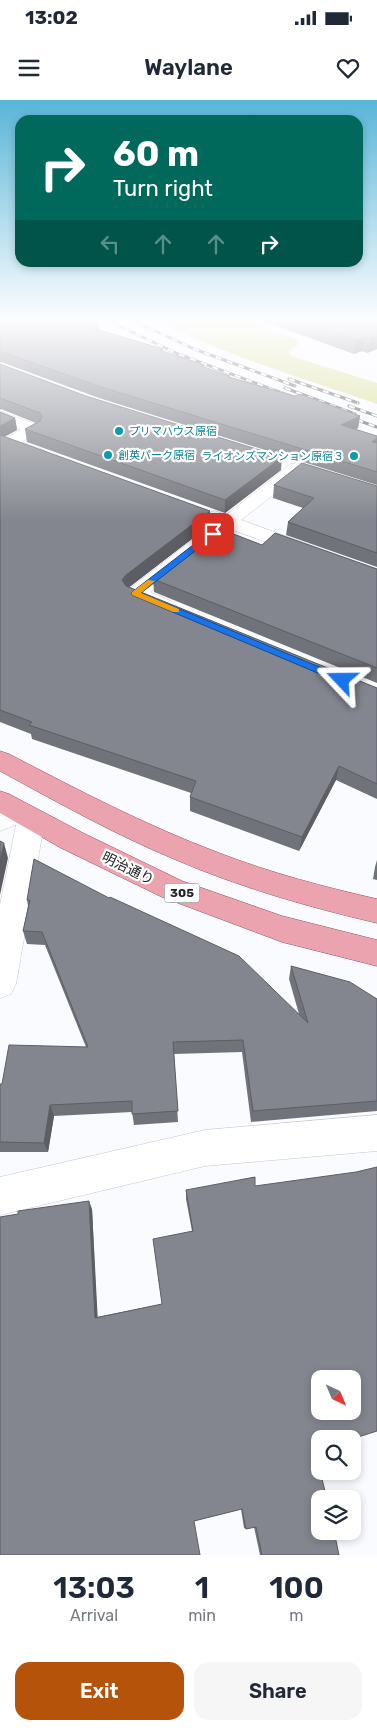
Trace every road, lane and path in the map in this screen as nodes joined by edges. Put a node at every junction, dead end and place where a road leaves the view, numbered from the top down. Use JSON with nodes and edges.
{"nodes":[{"id":1,"x":0,"y":416,"type":"edge"},
{"id":2,"x":54,"y":460,"type":"edge"},
{"id":3,"x":297,"y":468,"type":"edge"},
{"id":4,"x":201,"y":512,"type":"edge"},
{"id":5,"x":228,"y":522,"type":"junction"},
{"id":6,"x":377,"y":576,"type":"edge"},
{"id":7,"x":180,"y":612,"type":"edge"},
{"id":8,"x":0,"y":760,"type":"edge"},
{"id":9,"x":12,"y":813,"type":"edge"},
{"id":10,"x":377,"y":911,"type":"edge"},
{"id":11,"x":377,"y":953,"type":"edge"},
{"id":12,"x":0,"y":981,"type":"edge"},
{"id":13,"x":377,"y":1133,"type":"edge"},
{"id":14,"x":0,"y":1196,"type":"edge"}],
"edges":[{"from":1,"to":2,"type":"street"},
{"from":3,"to":5,"type":"street"},
{"from":4,"to":5,"type":"street"},
{"from":5,"to":6,"type":"street"},
{"from":5,"to":7,"type":"street"},
{"from":8,"to":10,"type":"main road"},
{"from":9,"to":11,"type":"main road","name":"明治通り","number":"305"},
{"from":9,"to":12,"type":"street"},
{"from":13,"to":14,"type":"street"}]}
